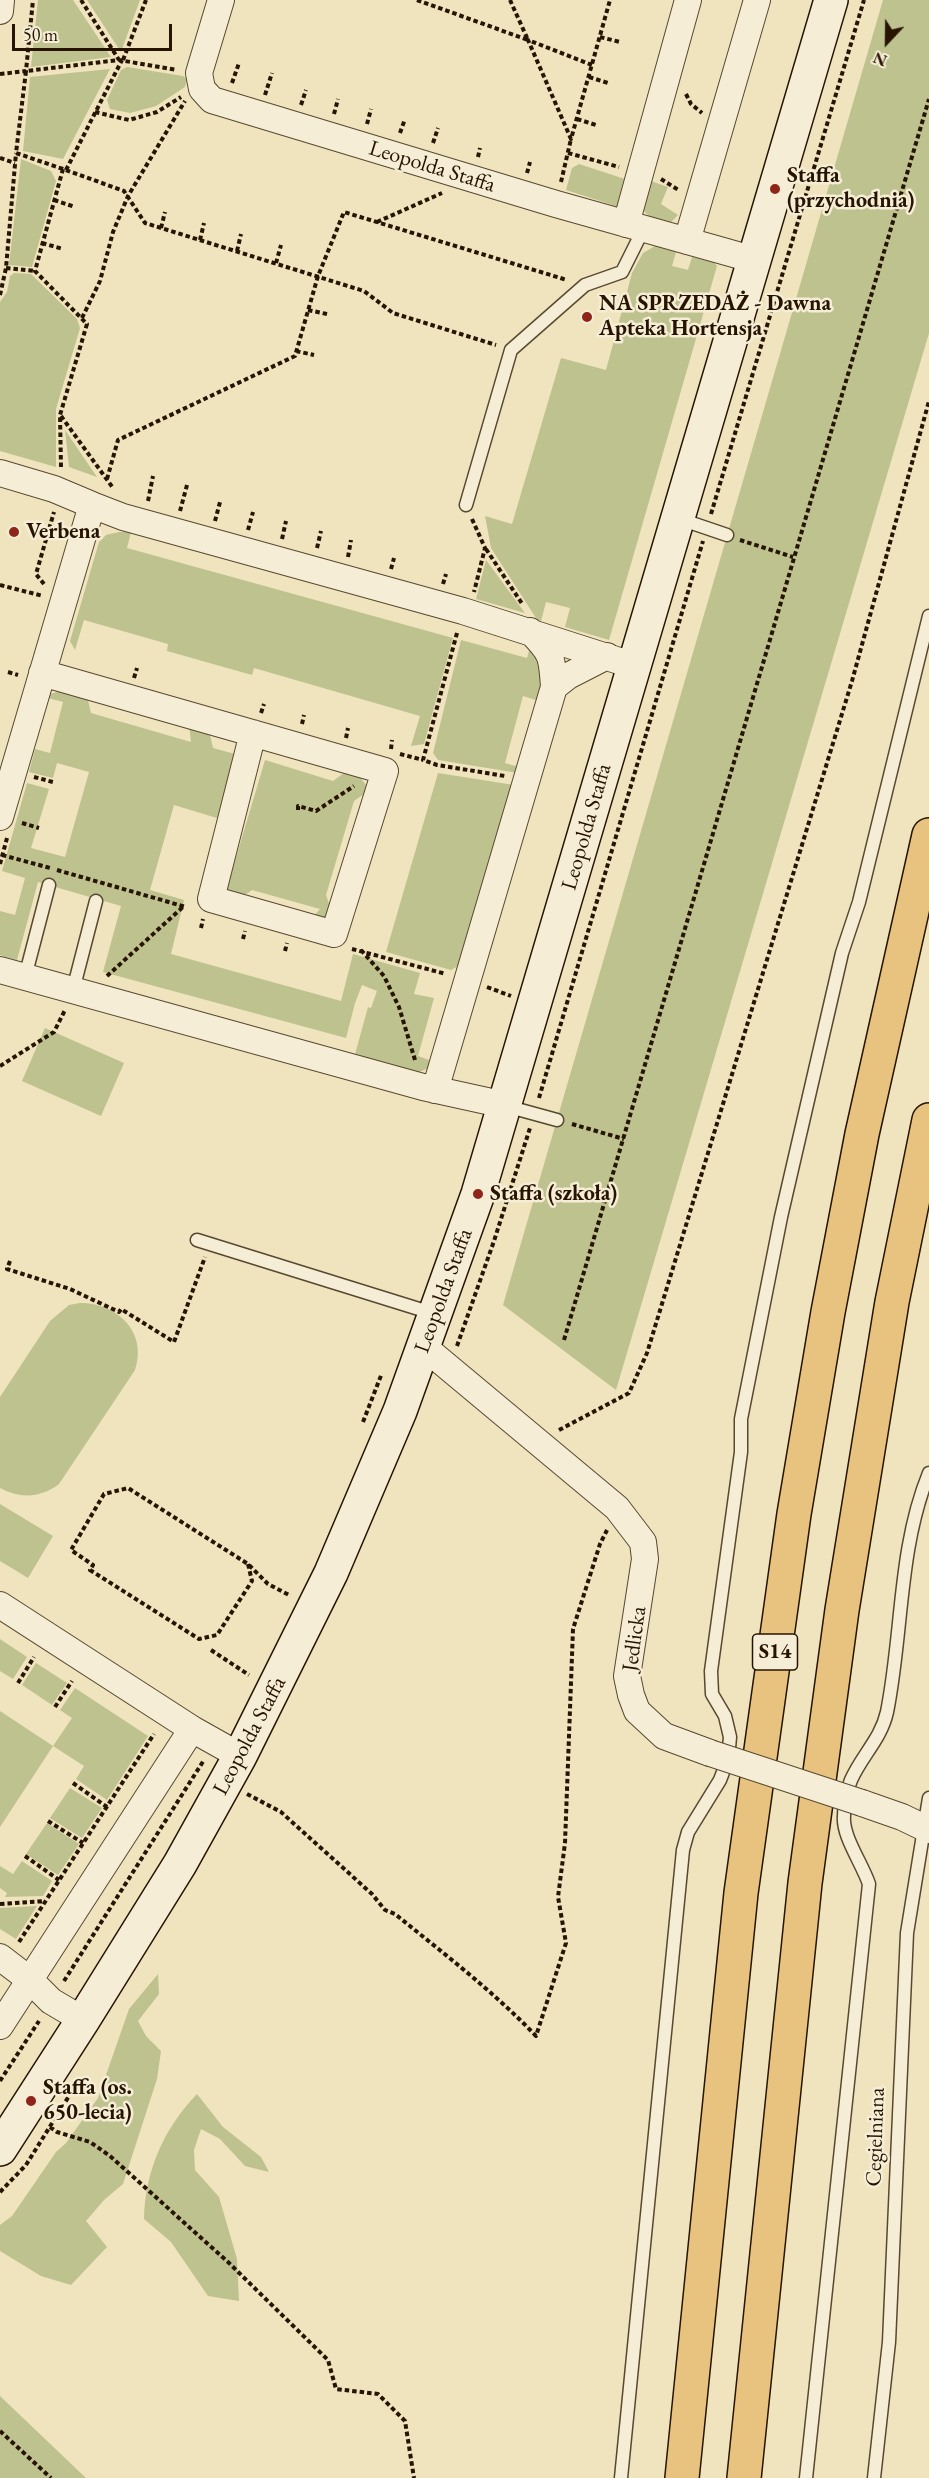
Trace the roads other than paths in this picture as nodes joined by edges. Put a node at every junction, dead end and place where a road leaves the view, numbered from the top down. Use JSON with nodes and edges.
{"nodes":[{"id":1,"x":2,"y":0,"type":"edge"},
{"id":2,"x":221,"y":0,"type":"edge"},
{"id":3,"x":688,"y":0,"type":"edge"},
{"id":4,"x":757,"y":0,"type":"edge"},
{"id":5,"x":831,"y":0,"type":"edge"},
{"id":6,"x":0,"y":11,"type":"edge"},
{"id":7,"x":634,"y":226,"type":"junction"},
{"id":8,"x":687,"y":241,"type":"junction"},
{"id":9,"x":755,"y":260,"type":"junction"},
{"id":10,"x":0,"y":473,"type":"edge"},
{"id":11,"x":92,"y":505,"type":"junction"},
{"id":12,"x":466,"y":505,"type":"road end"},
{"id":13,"x":693,"y":524,"type":"junction"},
{"id":14,"x":727,"y":535,"type":"road end"},
{"id":15,"x":929,"y":616,"type":"edge"},
{"id":16,"x":528,"y":621,"type":"junction"},
{"id":17,"x":621,"y":661,"type":"junction"},
{"id":18,"x":42,"y":673,"type":"junction"},
{"id":19,"x":554,"y":687,"type":"junction"},
{"id":20,"x":253,"y":733,"type":"junction"},
{"id":21,"x":0,"y":817,"type":"edge"},
{"id":22,"x":929,"y":835,"type":"edge"},
{"id":23,"x":49,"y":885,"type":"dead end"},
{"id":24,"x":96,"y":901,"type":"dead end"},
{"id":25,"x":0,"y":970,"type":"edge"},
{"id":26,"x":25,"y":977,"type":"junction"},
{"id":27,"x":72,"y":991,"type":"junction"},
{"id":28,"x":429,"y":1088,"type":"junction"},
{"id":29,"x":519,"y":1110,"type":"junction"},
{"id":30,"x":557,"y":1120,"type":"road end"},
{"id":31,"x":929,"y":1120,"type":"edge"},
{"id":32,"x":197,"y":1240,"type":"dead end"},
{"id":33,"x":436,"y":1314,"type":"junction"},
{"id":34,"x":424,"y":1347,"type":"junction"},
{"id":35,"x":929,"y":1473,"type":"edge"},
{"id":36,"x":0,"y":1605,"type":"edge"},
{"id":37,"x":192,"y":1729,"type":"junction"},
{"id":38,"x":219,"y":1764,"type":"junction"},
{"id":39,"x":929,"y":1798,"type":"edge"},
{"id":40,"x":927,"y":1829,"type":"edge"},
{"id":41,"x":3,"y":1959,"type":"edge"},
{"id":42,"x":30,"y":1980,"type":"junction"},
{"id":43,"x":83,"y":2020,"type":"junction"},
{"id":44,"x":0,"y":2026,"type":"edge"},
{"id":45,"x":0,"y":2149,"type":"edge"},
{"id":46,"x":621,"y":2478,"type":"edge"},
{"id":47,"x":682,"y":2478,"type":"edge"},
{"id":48,"x":744,"y":2478,"type":"edge"},
{"id":49,"x":806,"y":2478,"type":"edge"},
{"id":50,"x":874,"y":2478,"type":"edge"}],
"edges":[{"from":1,"to":6,"type":"street"},
{"from":2,"to":7,"type":"street","name":"Leopolda Staffa"},
{"from":3,"to":7,"type":"street"},
{"from":4,"to":8,"type":"street"},
{"from":5,"to":9,"type":"street","name":"Leopolda Staffa"},
{"from":7,"to":8,"type":"street","name":"Leopolda Staffa"},
{"from":7,"to":12,"type":"lane"},
{"from":8,"to":9,"type":"street","name":"Leopolda Staffa"},
{"from":9,"to":13,"type":"street","name":"Leopolda Staffa"},
{"from":10,"to":11,"type":"street"},
{"from":11,"to":16,"type":"street"},
{"from":11,"to":18,"type":"street"},
{"from":13,"to":14,"type":"lane"},
{"from":13,"to":17,"type":"street","name":"Leopolda Staffa"},
{"from":15,"to":46,"type":"lane"},
{"from":16,"to":17,"type":"street"},
{"from":16,"to":19,"type":"street"},
{"from":17,"to":19,"type":"street"},
{"from":17,"to":29,"type":"street","name":"Leopolda Staffa"},
{"from":18,"to":20,"type":"street"},
{"from":18,"to":21,"type":"street"},
{"from":19,"to":28,"type":"street"},
{"from":20,"to":20,"type":"street"},
{"from":22,"to":47,"type":"highway","number":"S14"},
{"from":23,"to":26,"type":"lane"},
{"from":24,"to":27,"type":"lane"},
{"from":25,"to":26,"type":"street"},
{"from":26,"to":27,"type":"street"},
{"from":27,"to":28,"type":"street"},
{"from":28,"to":29,"type":"street"},
{"from":29,"to":30,"type":"lane"},
{"from":29,"to":33,"type":"street","name":"Leopolda Staffa"},
{"from":31,"to":48,"type":"highway"},
{"from":32,"to":33,"type":"lane"},
{"from":33,"to":34,"type":"street","name":"Leopolda Staffa"},
{"from":34,"to":38,"type":"street","name":"Leopolda Staffa"},
{"from":34,"to":40,"type":"street","name":"Jedlicka","bridge":true},
{"from":35,"to":49,"type":"lane"},
{"from":36,"to":37,"type":"street"},
{"from":37,"to":38,"type":"street"},
{"from":37,"to":42,"type":"street"},
{"from":38,"to":43,"type":"street","name":"Leopolda Staffa"},
{"from":39,"to":40,"type":"lane","name":"Cegielniana"},
{"from":40,"to":50,"type":"lane","name":"Cegielniana"},
{"from":41,"to":42,"type":"street"},
{"from":42,"to":43,"type":"street"},
{"from":42,"to":44,"type":"street"},
{"from":43,"to":45,"type":"street","name":"Leopolda Staffa"}]}
